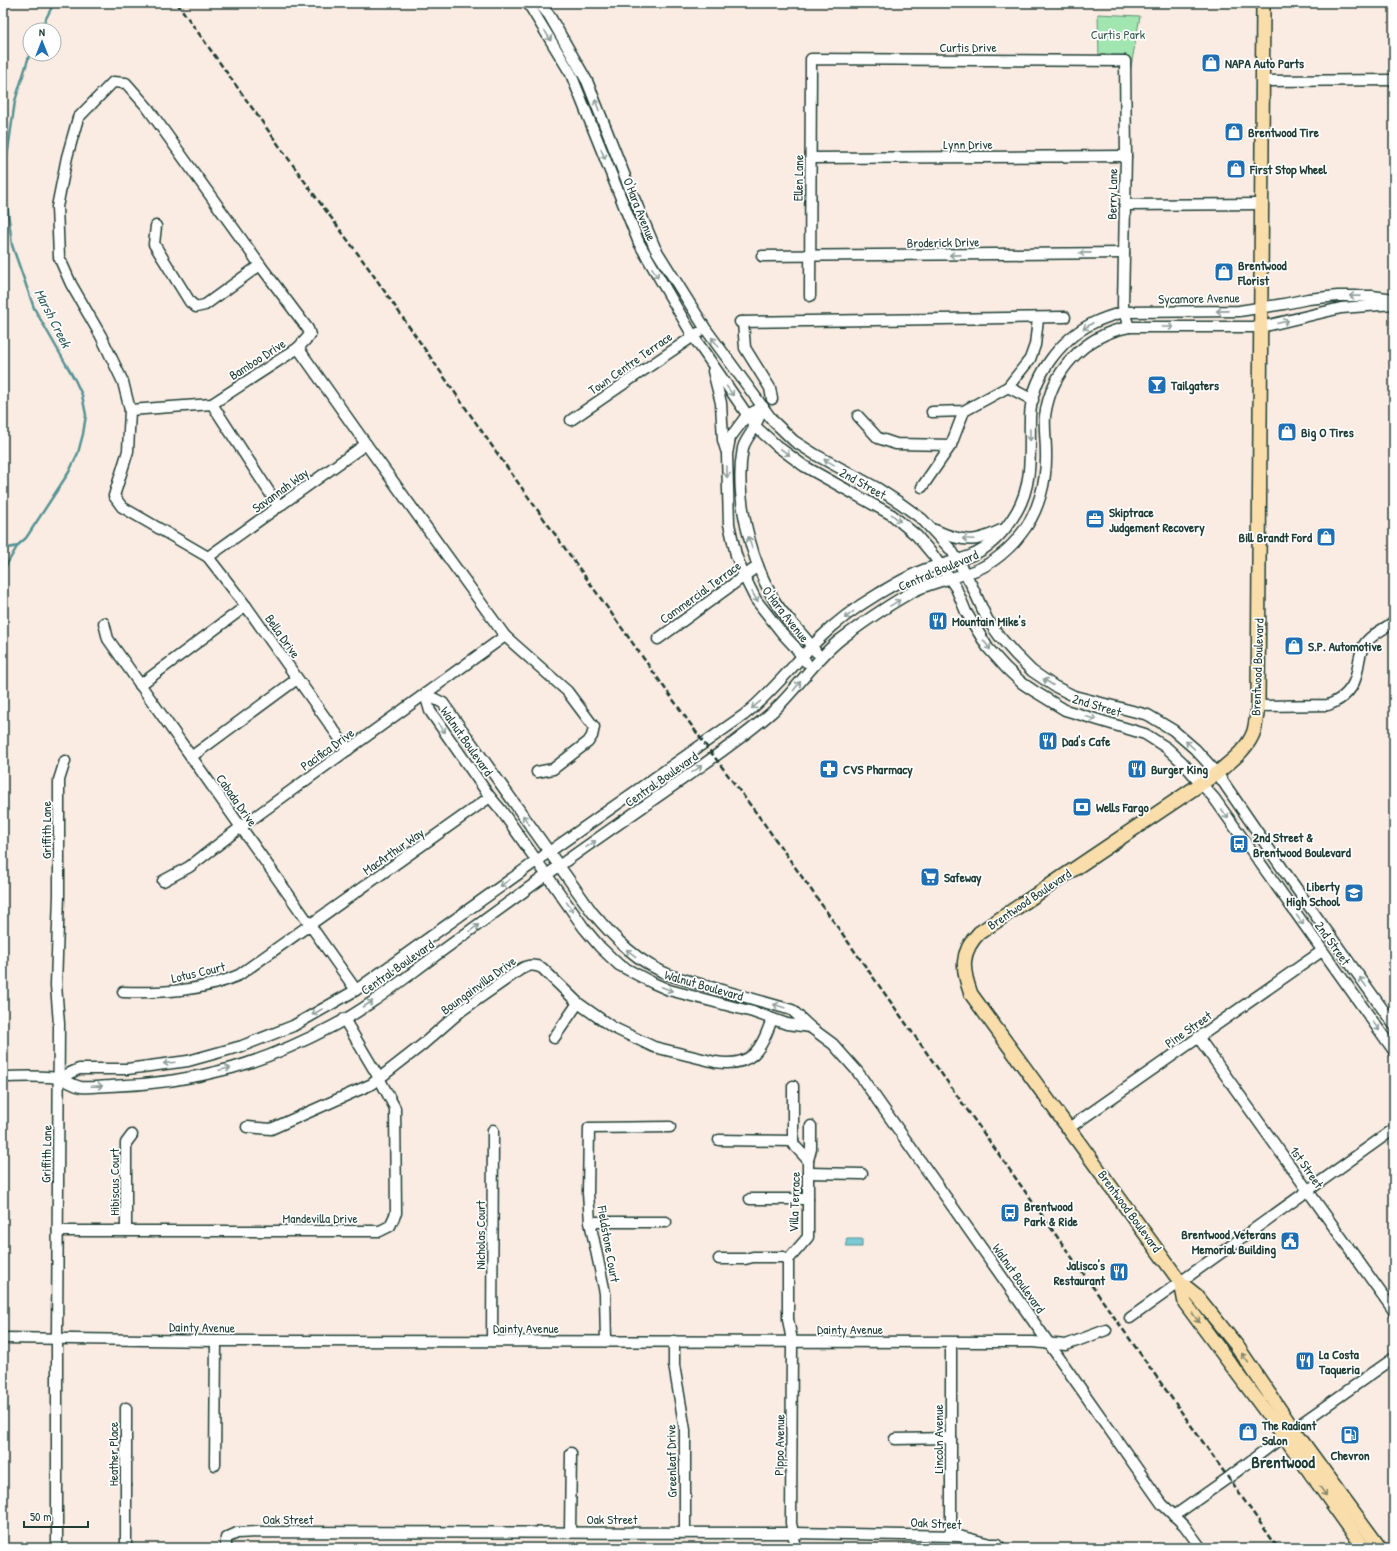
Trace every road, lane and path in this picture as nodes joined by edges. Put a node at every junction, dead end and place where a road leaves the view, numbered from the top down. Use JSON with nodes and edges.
{"nodes":[{"id":1,"x":528,"y":3,"type":"edge"},
{"id":2,"x":539,"y":3,"type":"edge"},
{"id":3,"x":1263,"y":3,"type":"edge"},
{"id":4,"x":811,"y":59,"type":"joint"},
{"id":5,"x":1125,"y":61,"type":"joint"},
{"id":6,"x":1394,"y":80,"type":"edge"},
{"id":7,"x":1262,"y":81,"type":"junction"},
{"id":8,"x":1126,"y":156,"type":"junction"},
{"id":9,"x":811,"y":158,"type":"junction"},
{"id":10,"x":1262,"y":204,"type":"junction"},
{"id":11,"x":1125,"y":205,"type":"junction"},
{"id":12,"x":156,"y":226,"type":"dead end"},
{"id":13,"x":1124,"y":253,"type":"junction"},
{"id":14,"x":762,"y":256,"type":"dead end"},
{"id":15,"x":810,"y":256,"type":"junction"},
{"id":16,"x":260,"y":265,"type":"junction"},
{"id":17,"x":810,"y":296,"type":"dead end"},
{"id":18,"x":1394,"y":299,"type":"edge"},
{"id":19,"x":1394,"y":304,"type":"edge"},
{"id":20,"x":1261,"y":308,"type":"junction"},
{"id":21,"x":1124,"y":312,"type":"junction"},
{"id":22,"x":1065,"y":317,"type":"dead end"},
{"id":23,"x":1038,"y":318,"type":"junction"},
{"id":24,"x":1129,"y":327,"type":"junction"},
{"id":25,"x":1261,"y":327,"type":"junction"},
{"id":26,"x":705,"y":328,"type":"junction"},
{"id":27,"x":693,"y":336,"type":"junction"},
{"id":28,"x":298,"y":348,"type":"junction"},
{"id":29,"x":711,"y":363,"type":"junction"},
{"id":30,"x":1008,"y":387,"type":"junction"},
{"id":31,"x":772,"y":399,"type":"dead end"},
{"id":32,"x":1033,"y":400,"type":"junction"},
{"id":33,"x":212,"y":404,"type":"junction"},
{"id":34,"x":763,"y":407,"type":"junction"},
{"id":35,"x":130,"y":410,"type":"junction"},
{"id":36,"x":964,"y":411,"type":"junction"},
{"id":37,"x":932,"y":412,"type":"dead end"},
{"id":38,"x":747,"y":414,"type":"junction"},
{"id":39,"x":858,"y":416,"type":"dead end"},
{"id":40,"x":571,"y":420,"type":"dead end"},
{"id":41,"x":756,"y":426,"type":"junction"},
{"id":42,"x":366,"y":444,"type":"junction"},
{"id":43,"x":951,"y":445,"type":"junction"},
{"id":44,"x":727,"y":454,"type":"junction"},
{"id":45,"x":922,"y":487,"type":"dead end"},
{"id":46,"x":278,"y":507,"type":"junction"},
{"id":47,"x":929,"y":527,"type":"junction"},
{"id":48,"x":1005,"y":529,"type":"junction"},
{"id":49,"x":208,"y":556,"type":"junction"},
{"id":50,"x":957,"y":560,"type":"junction"},
{"id":51,"x":940,"y":565,"type":"junction"},
{"id":52,"x":758,"y":566,"type":"junction"},
{"id":53,"x":966,"y":573,"type":"junction"},
{"id":54,"x":744,"y":576,"type":"junction"},
{"id":55,"x":949,"y":578,"type":"junction"},
{"id":56,"x":246,"y":606,"type":"junction"},
{"id":57,"x":1394,"y":622,"type":"edge"},
{"id":58,"x":104,"y":623,"type":"dead end"},
{"id":59,"x":505,"y":636,"type":"junction"},
{"id":60,"x":658,"y":639,"type":"dead end"},
{"id":61,"x":812,"y":646,"type":"junction"},
{"id":62,"x":802,"y":657,"type":"junction"},
{"id":63,"x":820,"y":658,"type":"junction"},
{"id":64,"x":811,"y":668,"type":"junction"},
{"id":65,"x":297,"y":679,"type":"junction"},
{"id":66,"x":140,"y":685,"type":"junction"},
{"id":67,"x":425,"y":694,"type":"junction"},
{"id":68,"x":1258,"y":706,"type":"junction"},
{"id":69,"x":348,"y":750,"type":"junction"},
{"id":70,"x":191,"y":757,"type":"junction"},
{"id":71,"x":65,"y":761,"type":"dead end"},
{"id":72,"x":537,"y":772,"type":"dead end"},
{"id":73,"x":1217,"y":773,"type":"junction"},
{"id":74,"x":1201,"y":783,"type":"junction"},
{"id":75,"x":490,"y":797,"type":"junction"},
{"id":76,"x":241,"y":827,"type":"junction"},
{"id":77,"x":549,"y":852,"type":"junction"},
{"id":78,"x":536,"y":860,"type":"junction"},
{"id":79,"x":559,"y":866,"type":"junction"},
{"id":80,"x":547,"y":875,"type":"junction"},
{"id":81,"x":163,"y":881,"type":"dead end"},
{"id":82,"x":310,"y":925,"type":"junction"},
{"id":83,"x":1322,"y":951,"type":"junction"},
{"id":84,"x":356,"y":990,"type":"junction"},
{"id":85,"x":123,"y":992,"type":"dead end"},
{"id":86,"x":1352,"y":993,"type":"junction"},
{"id":87,"x":578,"y":1003,"type":"junction"},
{"id":88,"x":1381,"y":1006,"type":"junction"},
{"id":89,"x":344,"y":1019,"type":"junction"},
{"id":90,"x":772,"y":1019,"type":"junction"},
{"id":91,"x":1394,"y":1025,"type":"edge"},
{"id":92,"x":810,"y":1027,"type":"junction"},
{"id":93,"x":554,"y":1038,"type":"dead end"},
{"id":94,"x":1198,"y":1038,"type":"junction"},
{"id":95,"x":1394,"y":1051,"type":"edge"},
{"id":96,"x":3,"y":1077,"type":"edge"},
{"id":97,"x":60,"y":1078,"type":"junction"},
{"id":98,"x":379,"y":1078,"type":"junction"},
{"id":99,"x":793,"y":1086,"type":"dead end"},
{"id":100,"x":811,"y":1126,"type":"dead end"},
{"id":101,"x":247,"y":1127,"type":"dead end"},
{"id":102,"x":670,"y":1127,"type":"dead end"},
{"id":103,"x":1069,"y":1128,"type":"junction"},
{"id":104,"x":493,"y":1130,"type":"dead end"},
{"id":105,"x":1394,"y":1130,"type":"edge"},
{"id":106,"x":132,"y":1135,"type":"dead end"},
{"id":107,"x":719,"y":1140,"type":"dead end"},
{"id":108,"x":793,"y":1141,"type":"junction"},
{"id":109,"x":808,"y":1160,"type":"junction"},
{"id":110,"x":808,"y":1174,"type":"junction"},
{"id":111,"x":862,"y":1174,"type":"dead end"},
{"id":112,"x":1307,"y":1190,"type":"junction"},
{"id":113,"x":750,"y":1199,"type":"dead end"},
{"id":114,"x":808,"y":1200,"type":"junction"},
{"id":115,"x":590,"y":1222,"type":"junction"},
{"id":116,"x":666,"y":1222,"type":"dead end"},
{"id":117,"x":58,"y":1231,"type":"junction"},
{"id":118,"x":126,"y":1231,"type":"junction"},
{"id":119,"x":719,"y":1259,"type":"dead end"},
{"id":120,"x":788,"y":1260,"type":"junction"},
{"id":121,"x":1181,"y":1283,"type":"junction"},
{"id":122,"x":1394,"y":1311,"type":"edge"},
{"id":123,"x":1130,"y":1318,"type":"dead end"},
{"id":124,"x":1106,"y":1330,"type":"dead end"},
{"id":125,"x":3,"y":1338,"type":"edge"},
{"id":126,"x":56,"y":1338,"type":"junction"},
{"id":127,"x":216,"y":1341,"type":"junction"},
{"id":128,"x":492,"y":1341,"type":"junction"},
{"id":129,"x":606,"y":1341,"type":"junction"},
{"id":130,"x":674,"y":1341,"type":"junction"},
{"id":131,"x":792,"y":1342,"type":"junction"},
{"id":132,"x":951,"y":1343,"type":"junction"},
{"id":133,"x":1048,"y":1344,"type":"junction"},
{"id":134,"x":1394,"y":1358,"type":"edge"},
{"id":135,"x":126,"y":1408,"type":"dead end"},
{"id":136,"x":1289,"y":1432,"type":"junction"},
{"id":137,"x":951,"y":1438,"type":"junction"},
{"id":138,"x":895,"y":1439,"type":"dead end"},
{"id":139,"x":571,"y":1453,"type":"dead end"},
{"id":140,"x":215,"y":1465,"type":"dead end"},
{"id":141,"x":1174,"y":1516,"type":"junction"},
{"id":142,"x":570,"y":1532,"type":"junction"},
{"id":143,"x":685,"y":1532,"type":"junction"},
{"id":144,"x":793,"y":1533,"type":"junction"},
{"id":145,"x":951,"y":1535,"type":"junction"},
{"id":146,"x":226,"y":1543,"type":"edge"},
{"id":147,"x":998,"y":1544,"type":"dead end"},
{"id":148,"x":57,"y":1548,"type":"edge"},
{"id":149,"x":126,"y":1548,"type":"edge"},
{"id":150,"x":796,"y":1548,"type":"edge"},
{"id":151,"x":1201,"y":1548,"type":"edge"},
{"id":152,"x":1364,"y":1548,"type":"edge"},
{"id":153,"x":1380,"y":1548,"type":"edge"}],
"edges":[{"from":1,"to":27,"type":"street","name":"O'Hara Avenue","one_way":true},
{"from":26,"to":2,"type":"street","name":"O'Hara Avenue","one_way":true},
{"from":3,"to":7,"type":"main road","name":"Brentwood Boulevard"},
{"from":4,"to":5,"type":"street","name":"Curtis Drive"},
{"from":4,"to":9,"type":"street","name":"Ellen Lane"},
{"from":5,"to":8,"type":"street","name":"Berry Lane"},
{"from":6,"to":7,"type":"street"},
{"from":7,"to":10,"type":"main road","name":"Brentwood Boulevard"},
{"from":8,"to":9,"type":"street","name":"Lynn Drive"},
{"from":8,"to":11,"type":"street","name":"Berry Lane"},
{"from":9,"to":15,"type":"street","name":"Ellen Lane"},
{"from":10,"to":11,"type":"street"},
{"from":10,"to":20,"type":"main road","name":"Brentwood Boulevard"},
{"from":11,"to":13,"type":"street","name":"Berry Lane"},
{"from":12,"to":16,"type":"street"},
{"from":13,"to":15,"type":"street","name":"Broderick Drive","one_way":true},
{"from":13,"to":21,"type":"street","name":"Berry Lane"},
{"from":14,"to":15,"type":"street","name":"Broderick Drive"},
{"from":15,"to":17,"type":"street","name":"Ellen Lane"},
{"from":16,"to":28,"type":"street"},
{"from":16,"to":35,"type":"street"},
{"from":18,"to":20,"type":"street","name":"Sycamore Avenue","one_way":true},
{"from":25,"to":19,"type":"street","one_way":true},
{"from":20,"to":21,"type":"street","name":"Sycamore Avenue","one_way":true},
{"from":20,"to":25,"type":"main road","name":"Brentwood Boulevard"},
{"from":21,"to":24,"type":"street","name":"Berry Lane"},
{"from":21,"to":32,"type":"street","name":"Central Boulevard","one_way":true},
{"from":22,"to":23,"type":"street"},
{"from":23,"to":30,"type":"street"},
{"from":23,"to":31,"type":"street"},
{"from":24,"to":25,"type":"street","one_way":true},
{"from":24,"to":53,"type":"street","name":"Central Boulevard"},
{"from":25,"to":68,"type":"main road","name":"Brentwood Boulevard"},
{"from":26,"to":27,"type":"street","name":"Town Centre Terrace"},
{"from":34,"to":26,"type":"street","name":"O'Hara Avenue","one_way":true},
{"from":27,"to":29,"type":"street","name":"O'Hara Avenue"},
{"from":27,"to":40,"type":"street","name":"Town Centre Terrace"},
{"from":28,"to":33,"type":"street","name":"Bamboo Drive"},
{"from":28,"to":42,"type":"street","name":"Bamboo Drive"},
{"from":29,"to":38,"type":"street","name":"O'Hara Avenue","one_way":true},
{"from":29,"to":44,"type":"street"},
{"from":30,"to":32,"type":"street"},
{"from":30,"to":36,"type":"street"},
{"from":32,"to":48,"type":"street","name":"Central Boulevard","one_way":true},
{"from":33,"to":35,"type":"street","name":"Bamboo Drive"},
{"from":33,"to":46,"type":"street"},
{"from":34,"to":38,"type":"street"},
{"from":34,"to":41,"type":"street","name":"O'Hara Avenue"},
{"from":47,"to":34,"type":"street","name":"2nd Street","one_way":true},
{"from":35,"to":49,"type":"street","name":"Bella Drive"},
{"from":36,"to":37,"type":"street"},
{"from":36,"to":43,"type":"street"},
{"from":38,"to":41,"type":"street","name":"O'Hara Avenue"},
{"from":38,"to":44,"type":"street","name":"O'Hara Avenue"},
{"from":39,"to":43,"type":"street"},
{"from":41,"to":51,"type":"street","name":"2nd Street","one_way":true},
{"from":52,"to":41,"type":"street","name":"O'Hara Avenue","one_way":true},
{"from":42,"to":46,"type":"street","name":"Savannah Way"},
{"from":42,"to":59,"type":"street","name":"Bamboo Drive"},
{"from":43,"to":45,"type":"street"},
{"from":44,"to":54,"type":"street","name":"O'Hara Avenue","one_way":true},
{"from":46,"to":49,"type":"street","name":"Savannah Way"},
{"from":48,"to":47,"type":"street","one_way":true},
{"from":47,"to":50,"type":"street","name":"2nd Street"},
{"from":48,"to":50,"type":"street","name":"Central Boulevard"},
{"from":49,"to":56,"type":"street","name":"Bella Drive"},
{"from":50,"to":51,"type":"street","name":"Central Boulevard"},
{"from":50,"to":53,"type":"street","name":"2nd Street"},
{"from":51,"to":55,"type":"street","name":"2nd Street"},
{"from":51,"to":61,"type":"street","name":"Central Boulevard","one_way":true},
{"from":52,"to":54,"type":"street","name":"Commercial Terrace"},
{"from":52,"to":61,"type":"street","name":"O'Hara Avenue"},
{"from":53,"to":55,"type":"street","name":"Central Boulevard"},
{"from":73,"to":53,"type":"street","name":"2nd Street","one_way":true},
{"from":54,"to":60,"type":"street","name":"Commercial Terrace"},
{"from":54,"to":62,"type":"street","name":"O'Hara Avenue","one_way":true},
{"from":63,"to":55,"type":"street","name":"Central Boulevard","one_way":true},
{"from":55,"to":74,"type":"street","name":"2nd Street","one_way":true},
{"from":56,"to":65,"type":"street","name":"Bella Drive"},
{"from":56,"to":66,"type":"street"},
{"from":57,"to":68,"type":"street"},
{"from":58,"to":66,"type":"street","name":"Cabada Drive"},
{"from":59,"to":67,"type":"street","name":"Pacifica Drive"},
{"from":59,"to":72,"type":"street","name":"Bamboo Drive"},
{"from":61,"to":62,"type":"street","name":"Central Boulevard"},
{"from":61,"to":63,"type":"street","name":"O'Hara Avenue"},
{"from":62,"to":64,"type":"street","name":"O'Hara Avenue"},
{"from":62,"to":77,"type":"street","name":"Central Boulevard","one_way":true},
{"from":63,"to":64,"type":"street","name":"Central Boulevard"},
{"from":79,"to":64,"type":"street","name":"Central Boulevard","one_way":true},
{"from":65,"to":69,"type":"street","name":"Bella Drive"},
{"from":65,"to":70,"type":"street"},
{"from":66,"to":70,"type":"street","name":"Cabada Drive"},
{"from":67,"to":69,"type":"street","name":"Pacifica Drive"},
{"from":67,"to":75,"type":"street","name":"Walnut Boulevard","one_way":true},
{"from":77,"to":67,"type":"street","name":"Walnut Boulevard","one_way":true},
{"from":68,"to":73,"type":"main road","name":"Brentwood Boulevard"},
{"from":69,"to":76,"type":"street","name":"Pacifica Drive"},
{"from":70,"to":76,"type":"street","name":"Cabada Drive"},
{"from":71,"to":97,"type":"street","name":"Griffith Lane"},
{"from":73,"to":74,"type":"main road","name":"Brentwood Boulevard"},
{"from":88,"to":73,"type":"street","name":"2nd Street","one_way":true},
{"from":74,"to":83,"type":"street","name":"2nd Street","one_way":true},
{"from":74,"to":103,"type":"main road","name":"Brentwood Boulevard"},
{"from":75,"to":78,"type":"street","name":"Walnut Boulevard"},
{"from":75,"to":82,"type":"street","name":"MacArthur Way"},
{"from":76,"to":81,"type":"street","name":"Pacifica Drive"},
{"from":76,"to":82,"type":"street","name":"Cabada Drive"},
{"from":77,"to":78,"type":"street","name":"Central Boulevard"},
{"from":77,"to":79,"type":"street","name":"Walnut Boulevard"},
{"from":78,"to":80,"type":"street","name":"Walnut Boulevard"},
{"from":78,"to":84,"type":"street","name":"Central Boulevard","one_way":true},
{"from":79,"to":80,"type":"street","name":"Central Boulevard"},
{"from":92,"to":79,"type":"street","name":"Walnut Boulevard","one_way":true},
{"from":89,"to":80,"type":"street","name":"Central Boulevard","one_way":true},
{"from":80,"to":90,"type":"street","name":"Walnut Boulevard","one_way":true},
{"from":82,"to":84,"type":"street","name":"Cabada Drive"},
{"from":82,"to":85,"type":"street","name":"Lotus Court"},
{"from":83,"to":86,"type":"street","name":"2nd Street"},
{"from":83,"to":94,"type":"street","name":"Pine Street"},
{"from":84,"to":97,"type":"street","name":"Central Boulevard","one_way":true},
{"from":86,"to":88,"type":"street"},
{"from":86,"to":95,"type":"street","name":"2nd Street","one_way":true},
{"from":87,"to":90,"type":"street","name":"Boungainvilla Drive"},
{"from":87,"to":93,"type":"street"},
{"from":87,"to":98,"type":"street","name":"Boungainvilla Drive"},
{"from":88,"to":91,"type":"street","name":"2nd Street"},
{"from":97,"to":89,"type":"street","name":"Central Boulevard","one_way":true},
{"from":89,"to":98,"type":"street","name":"Mandevilla Drive"},
{"from":90,"to":92,"type":"street","name":"Walnut Boulevard"},
{"from":92,"to":133,"type":"street","name":"Walnut Boulevard"},
{"from":94,"to":103,"type":"street","name":"Pine Street"},
{"from":94,"to":112,"type":"street","name":"1st Street"},
{"from":96,"to":97,"type":"street","name":"Central Boulevard"},
{"from":97,"to":117,"type":"street","name":"Griffith Lane"},
{"from":98,"to":101,"type":"street","name":"Boungainvilla Drive"},
{"from":98,"to":118,"type":"street","name":"Mandevilla Drive"},
{"from":99,"to":108,"type":"street"},
{"from":100,"to":109,"type":"street"},
{"from":102,"to":115,"type":"street","name":"Fieldstone Court"},
{"from":103,"to":121,"type":"main road","name":"Brentwood Boulevard"},
{"from":104,"to":128,"type":"street","name":"Nicholas Court"},
{"from":105,"to":112,"type":"street"},
{"from":106,"to":118,"type":"street","name":"Hibiscus Court"},
{"from":107,"to":108,"type":"street"},
{"from":108,"to":109,"type":"street","name":"Villa Terrace"},
{"from":109,"to":110,"type":"street","name":"Villa Terrace"},
{"from":110,"to":111,"type":"street"},
{"from":110,"to":114,"type":"street","name":"Villa Terrace"},
{"from":112,"to":121,"type":"street"},
{"from":112,"to":122,"type":"street","name":"1st Street"},
{"from":113,"to":114,"type":"street"},
{"from":114,"to":120,"type":"street","name":"Villa Terrace"},
{"from":115,"to":116,"type":"street"},
{"from":115,"to":129,"type":"street","name":"Fieldstone Court"},
{"from":117,"to":118,"type":"street","name":"Mandevilla Drive"},
{"from":117,"to":126,"type":"street","name":"Griffith Lane"},
{"from":119,"to":120,"type":"street"},
{"from":120,"to":131,"type":"street"},
{"from":121,"to":123,"type":"street"},
{"from":121,"to":136,"type":"main road","name":"Brentwood Boulevard"},
{"from":124,"to":133,"type":"street","name":"Dainty Avenue"},
{"from":125,"to":126,"type":"street","name":"Dainty Avenue"},
{"from":126,"to":127,"type":"street","name":"Dainty Avenue"},
{"from":126,"to":148,"type":"street","name":"Griffith Lane"},
{"from":127,"to":128,"type":"street","name":"Dainty Avenue"},
{"from":127,"to":140,"type":"street"},
{"from":128,"to":129,"type":"street","name":"Dainty Avenue"},
{"from":129,"to":130,"type":"street","name":"Dainty Avenue"},
{"from":130,"to":131,"type":"street","name":"Dainty Avenue"},
{"from":130,"to":143,"type":"street","name":"Greenleaf Drive"},
{"from":131,"to":132,"type":"street","name":"Dainty Avenue"},
{"from":131,"to":144,"type":"street","name":"Pippo Avenue"},
{"from":132,"to":133,"type":"street","name":"Dainty Avenue"},
{"from":132,"to":137,"type":"street","name":"Lincoln Avenue"},
{"from":133,"to":141,"type":"street","name":"Walnut Boulevard"},
{"from":134,"to":136,"type":"street"},
{"from":135,"to":149,"type":"street","name":"Heather Place"},
{"from":136,"to":141,"type":"street"},
{"from":136,"to":152,"type":"main road","name":"Brentwood Boulevard","one_way":true},
{"from":136,"to":153,"type":"main road","name":"Brentwood Boulevard"},
{"from":137,"to":138,"type":"street"},
{"from":137,"to":145,"type":"street","name":"Lincoln Avenue"},
{"from":139,"to":142,"type":"street"},
{"from":141,"to":151,"type":"street","name":"Walnut Boulevard"},
{"from":142,"to":143,"type":"street","name":"Oak Street"},
{"from":142,"to":146,"type":"street","name":"Oak Street"},
{"from":143,"to":144,"type":"street","name":"Oak Street"},
{"from":144,"to":145,"type":"street","name":"Oak Street"},
{"from":144,"to":150,"type":"street","name":"Pippo Avenue"},
{"from":145,"to":147,"type":"street","name":"Oak Street"}]}
